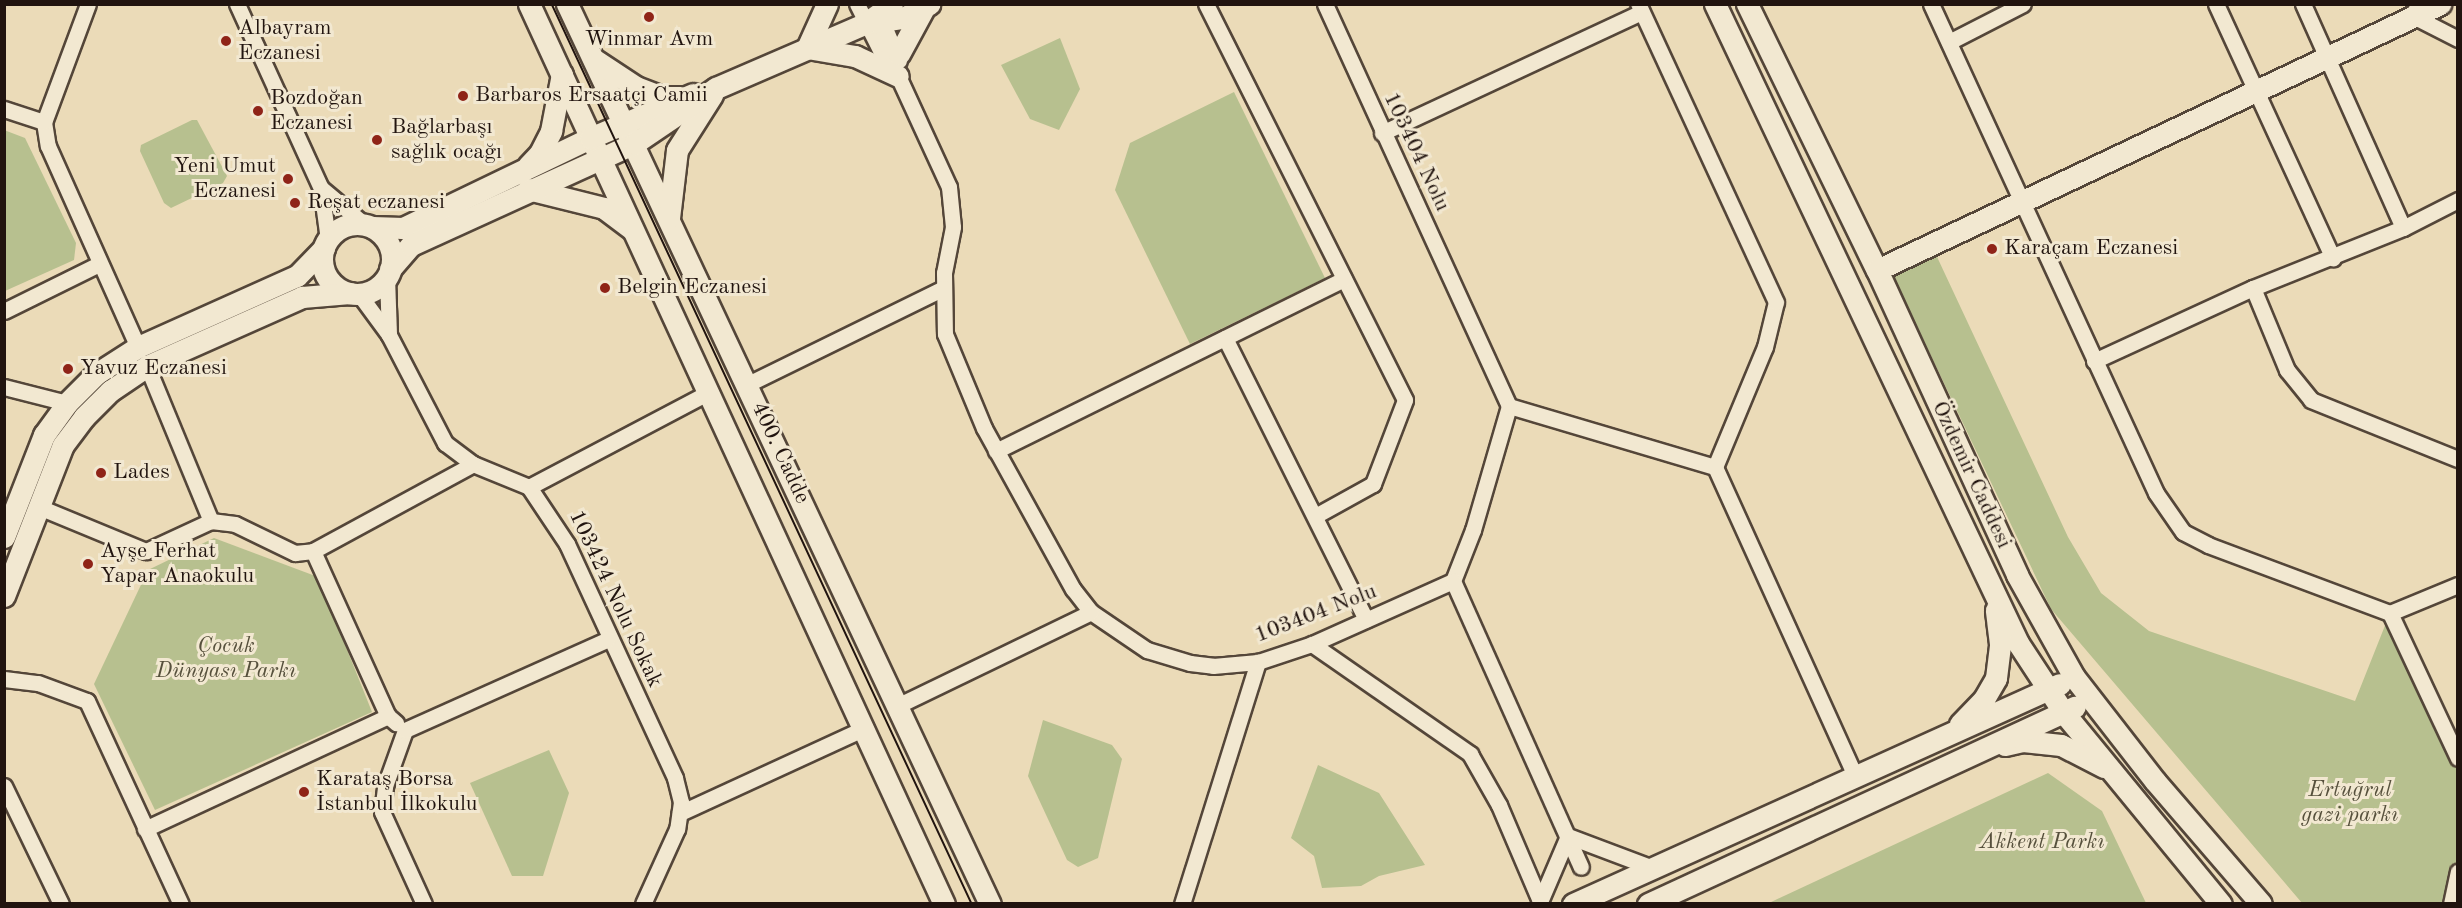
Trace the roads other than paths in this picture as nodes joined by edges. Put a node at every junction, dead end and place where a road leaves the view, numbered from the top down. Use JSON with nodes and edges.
{"nodes":[{"id":1,"x":88,"y":4,"type":"edge"},
{"id":2,"x":237,"y":4,"type":"edge"},
{"id":3,"x":529,"y":4,"type":"edge"},
{"id":4,"x":567,"y":4,"type":"edge"},
{"id":5,"x":827,"y":4,"type":"edge"},
{"id":6,"x":1206,"y":4,"type":"edge"},
{"id":7,"x":1325,"y":4,"type":"edge"},
{"id":8,"x":1715,"y":4,"type":"edge"},
{"id":9,"x":1747,"y":4,"type":"edge"},
{"id":10,"x":1931,"y":4,"type":"edge"},
{"id":11,"x":2023,"y":4,"type":"edge"},
{"id":12,"x":2216,"y":4,"type":"edge"},
{"id":13,"x":2303,"y":4,"type":"edge"},
{"id":14,"x":2440,"y":4,"type":"edge"},
{"id":15,"x":927,"y":6,"type":"edge"},
{"id":16,"x":1640,"y":8,"type":"edge"},
{"id":17,"x":2415,"y":11,"type":"edge"},
{"id":18,"x":875,"y":12,"type":"edge"},
{"id":19,"x":2457,"y":39,"type":"edge"},
{"id":20,"x":1948,"y":42,"type":"junction"},
{"id":21,"x":807,"y":48,"type":"junction"},
{"id":22,"x":588,"y":53,"type":"junction"},
{"id":23,"x":899,"y":54,"type":"junction"},
{"id":24,"x":2327,"y":57,"type":"junction"},
{"id":25,"x":562,"y":73,"type":"junction"},
{"id":26,"x":898,"y":76,"type":"junction"},
{"id":27,"x":716,"y":88,"type":"junction"},
{"id":28,"x":2256,"y":91,"type":"junction"},
{"id":29,"x":684,"y":96,"type":"junction"},
{"id":30,"x":4,"y":109,"type":"edge"},
{"id":31,"x":44,"y":122,"type":"junction"},
{"id":32,"x":626,"y":122,"type":"junction"},
{"id":33,"x":1382,"y":133,"type":"junction"},
{"id":34,"x":590,"y":138,"type":"junction"},
{"id":35,"x":635,"y":143,"type":"junction"},
{"id":36,"x":599,"y":159,"type":"junction"},
{"id":37,"x":525,"y":181,"type":"junction"},
{"id":38,"x":321,"y":188,"type":"junction"},
{"id":39,"x":2457,"y":200,"type":"edge"},
{"id":40,"x":2021,"y":203,"type":"junction"},
{"id":41,"x":669,"y":219,"type":"junction"},
{"id":42,"x":368,"y":226,"type":"junction"},
{"id":43,"x":2403,"y":228,"type":"junction"},
{"id":44,"x":635,"y":232,"type":"junction"},
{"id":45,"x":326,"y":244,"type":"junction"},
{"id":46,"x":2333,"y":258,"type":"junction"},
{"id":47,"x":99,"y":264,"type":"junction"},
{"id":48,"x":1877,"y":270,"type":"junction"},
{"id":49,"x":388,"y":273,"type":"junction"},
{"id":50,"x":1344,"y":279,"type":"junction"},
{"id":51,"x":944,"y":288,"type":"junction"},
{"id":52,"x":2253,"y":288,"type":"junction"},
{"id":53,"x":355,"y":293,"type":"junction"},
{"id":54,"x":4,"y":311,"type":"edge"},
{"id":55,"x":389,"y":335,"type":"junction"},
{"id":56,"x":1225,"y":338,"type":"junction"},
{"id":57,"x":138,"y":347,"type":"junction"},
{"id":58,"x":2094,"y":361,"type":"junction"},
{"id":59,"x":147,"y":366,"type":"junction"},
{"id":60,"x":748,"y":384,"type":"junction"},
{"id":61,"x":4,"y":387,"type":"edge"},
{"id":62,"x":709,"y":392,"type":"junction"},
{"id":63,"x":67,"y":403,"type":"junction"},
{"id":64,"x":1509,"y":406,"type":"junction"},
{"id":65,"x":996,"y":451,"type":"junction"},
{"id":66,"x":2457,"y":459,"type":"edge"},
{"id":67,"x":473,"y":464,"type":"junction"},
{"id":68,"x":1715,"y":467,"type":"junction"},
{"id":69,"x":530,"y":487,"type":"junction"},
{"id":70,"x":12,"y":495,"type":"edge"},
{"id":71,"x":39,"y":507,"type":"junction"},
{"id":72,"x":1317,"y":515,"type":"junction"},
{"id":73,"x":211,"y":521,"type":"junction"},
{"id":74,"x":4,"y":537,"type":"edge"},
{"id":75,"x":313,"y":551,"type":"junction"},
{"id":76,"x":1453,"y":581,"type":"junction"},
{"id":77,"x":2457,"y":585,"type":"edge"},
{"id":78,"x":1994,"y":594,"type":"junction"},
{"id":79,"x":4,"y":596,"type":"edge"},
{"id":80,"x":1091,"y":612,"type":"junction"},
{"id":81,"x":2390,"y":613,"type":"junction"},
{"id":82,"x":1366,"y":620,"type":"junction"},
{"id":83,"x":608,"y":639,"type":"junction"},
{"id":84,"x":1312,"y":644,"type":"junction"},
{"id":85,"x":1258,"y":662,"type":"junction"},
{"id":86,"x":2074,"y":677,"type":"junction"},
{"id":87,"x":4,"y":679,"type":"edge"},
{"id":88,"x":2048,"y":690,"type":"junction"},
{"id":89,"x":2089,"y":699,"type":"junction"},
{"id":90,"x":898,"y":705,"type":"junction"},
{"id":91,"x":2064,"y":712,"type":"junction"},
{"id":92,"x":388,"y":716,"type":"junction"},
{"id":93,"x":865,"y":728,"type":"junction"},
{"id":94,"x":405,"y":730,"type":"junction"},
{"id":95,"x":1952,"y":732,"type":"junction"},
{"id":96,"x":1967,"y":754,"type":"junction"},
{"id":97,"x":2457,"y":758,"type":"edge"},
{"id":98,"x":2112,"y":771,"type":"junction"},
{"id":99,"x":1856,"y":775,"type":"junction"},
{"id":100,"x":4,"y":786,"type":"edge"},
{"id":101,"x":680,"y":813,"type":"junction"},
{"id":102,"x":145,"y":830,"type":"junction"},
{"id":103,"x":1568,"y":836,"type":"junction"},
{"id":104,"x":1581,"y":867,"type":"dead end"},
{"id":105,"x":1650,"y":867,"type":"junction"},
{"id":106,"x":2457,"y":872,"type":"edge"},
{"id":107,"x":57,"y":902,"type":"edge"},
{"id":108,"x":1539,"y":902,"type":"edge"},
{"id":109,"x":182,"y":903,"type":"edge"},
{"id":110,"x":424,"y":903,"type":"edge"},
{"id":111,"x":643,"y":903,"type":"edge"},
{"id":112,"x":944,"y":903,"type":"edge"},
{"id":113,"x":990,"y":903,"type":"edge"},
{"id":114,"x":1182,"y":903,"type":"edge"},
{"id":115,"x":1573,"y":903,"type":"edge"},
{"id":116,"x":1648,"y":903,"type":"edge"},
{"id":117,"x":2221,"y":903,"type":"edge"},
{"id":118,"x":2261,"y":903,"type":"edge"},
{"id":119,"x":2451,"y":903,"type":"edge"}],
"edges":[{"from":1,"to":31,"type":"street"},
{"from":2,"to":38,"type":"street"},
{"from":3,"to":25,"type":"main road","name":"400. Cadde"},
{"from":4,"to":22,"type":"main road","name":"400. Cadde"},
{"from":5,"to":21,"type":"main road"},
{"from":6,"to":50,"type":"street"},
{"from":7,"to":33,"type":"street","name":"103404 Nolu"},
{"from":8,"to":78,"type":"main road","name":"Özdemir Caddesi"},
{"from":9,"to":48,"type":"main road","name":"Özdemir Caddesi"},
{"from":10,"to":20,"type":"street"},
{"from":11,"to":20,"type":"street"},
{"from":12,"to":28,"type":"street"},
{"from":13,"to":24,"type":"street"},
{"from":14,"to":17,"type":"main road"},
{"from":15,"to":18,"type":"main road"},
{"from":15,"to":23,"type":"main road"},
{"from":16,"to":33,"type":"street"},
{"from":16,"to":68,"type":"street"},
{"from":17,"to":19,"type":"street"},
{"from":17,"to":24,"type":"main road"},
{"from":18,"to":21,"type":"main road"},
{"from":18,"to":23,"type":"street"},
{"from":18,"to":26,"type":"street","name":"103404 Nolu"},
{"from":20,"to":40,"type":"street"},
{"from":21,"to":26,"type":"main road"},
{"from":21,"to":27,"type":"main road"},
{"from":22,"to":29,"type":"main road"},
{"from":22,"to":32,"type":"main road","name":"400. Cadde"},
{"from":23,"to":26,"type":"street"},
{"from":24,"to":28,"type":"main road"},
{"from":24,"to":43,"type":"street"},
{"from":25,"to":34,"type":"main road","name":"400. Cadde"},
{"from":25,"to":37,"type":"main road"},
{"from":26,"to":51,"type":"street","name":"103404 Nolu"},
{"from":27,"to":29,"type":"main road"},
{"from":27,"to":35,"type":"main road"},
{"from":27,"to":41,"type":"main road"},
{"from":28,"to":40,"type":"main road"},
{"from":28,"to":46,"type":"street"},
{"from":29,"to":32,"type":"main road"},
{"from":30,"to":31,"type":"street"},
{"from":31,"to":47,"type":"street"},
{"from":32,"to":34,"type":"main road"},
{"from":32,"to":35,"type":"main road","name":"400. Cadde"},
{"from":33,"to":64,"type":"street","name":"103404 Nolu"},
{"from":34,"to":36,"type":"main road","name":"400. Cadde"},
{"from":34,"to":37,"type":"main road"},
{"from":35,"to":36,"type":"main road"},
{"from":35,"to":41,"type":"main road","name":"400. Cadde"},
{"from":36,"to":37,"type":"main road"},
{"from":36,"to":44,"type":"main road","name":"400. Cadde"},
{"from":37,"to":42,"type":"main road"},
{"from":37,"to":44,"type":"main road"},
{"from":37,"to":49,"type":"main road"},
{"from":38,"to":42,"type":"street"},
{"from":38,"to":45,"type":"street"},
{"from":39,"to":43,"type":"street"},
{"from":40,"to":48,"type":"main road"},
{"from":40,"to":58,"type":"street"},
{"from":41,"to":60,"type":"main road","name":"400. Cadde"},
{"from":42,"to":45,"type":"main road"},
{"from":42,"to":49,"type":"main road"},
{"from":43,"to":46,"type":"street"},
{"from":44,"to":62,"type":"main road","name":"400. Cadde"},
{"from":45,"to":53,"type":"main road"},
{"from":45,"to":57,"type":"main road"},
{"from":46,"to":52,"type":"street"},
{"from":47,"to":54,"type":"street"},
{"from":47,"to":57,"type":"street"},
{"from":48,"to":86,"type":"main road","name":"Özdemir Caddesi"},
{"from":49,"to":53,"type":"main road"},
{"from":49,"to":55,"type":"street"},
{"from":50,"to":56,"type":"street"},
{"from":50,"to":72,"type":"street"},
{"from":51,"to":60,"type":"street"},
{"from":51,"to":65,"type":"street","name":"103404 Nolu"},
{"from":52,"to":58,"type":"street"},
{"from":52,"to":66,"type":"street"},
{"from":53,"to":55,"type":"street"},
{"from":53,"to":59,"type":"main road"},
{"from":55,"to":67,"type":"street"},
{"from":56,"to":65,"type":"street"},
{"from":56,"to":72,"type":"street"},
{"from":57,"to":63,"type":"main road"},
{"from":58,"to":81,"type":"street"},
{"from":59,"to":71,"type":"main road"},
{"from":59,"to":73,"type":"street"},
{"from":60,"to":90,"type":"main road","name":"400. Cadde"},
{"from":61,"to":63,"type":"street"},
{"from":62,"to":69,"type":"street"},
{"from":62,"to":93,"type":"main road","name":"400. Cadde"},
{"from":63,"to":70,"type":"main road"},
{"from":64,"to":68,"type":"street"},
{"from":64,"to":76,"type":"street"},
{"from":65,"to":80,"type":"street","name":"103404 Nolu"},
{"from":67,"to":69,"type":"street"},
{"from":67,"to":75,"type":"street"},
{"from":68,"to":99,"type":"street"},
{"from":69,"to":83,"type":"street","name":"103424 Nolu Sokak"},
{"from":70,"to":74,"type":"main road"},
{"from":71,"to":73,"type":"street"},
{"from":71,"to":79,"type":"main road"},
{"from":72,"to":82,"type":"street"},
{"from":73,"to":75,"type":"street"},
{"from":75,"to":92,"type":"street"},
{"from":76,"to":82,"type":"street","name":"103404 Nolu"},
{"from":76,"to":103,"type":"street"},
{"from":77,"to":81,"type":"street"},
{"from":78,"to":88,"type":"main road","name":"Özdemir Caddesi"},
{"from":78,"to":95,"type":"main road"},
{"from":80,"to":85,"type":"street","name":"103404 Nolu"},
{"from":80,"to":90,"type":"street"},
{"from":81,"to":97,"type":"street"},
{"from":82,"to":84,"type":"street","name":"103404 Nolu"},
{"from":83,"to":94,"type":"street"},
{"from":83,"to":101,"type":"street","name":"103424 Nolu Sokak"},
{"from":84,"to":85,"type":"street","name":"103404 Nolu"},
{"from":84,"to":108,"type":"street"},
{"from":85,"to":114,"type":"street"},
{"from":86,"to":88,"type":"main road"},
{"from":86,"to":89,"type":"main road","name":"Özdemir Caddesi"},
{"from":87,"to":102,"type":"street"},
{"from":88,"to":91,"type":"main road","name":"Özdemir Caddesi"},
{"from":88,"to":95,"type":"main road"},
{"from":89,"to":91,"type":"main road"},
{"from":89,"to":118,"type":"main road","name":"Özdemir Caddesi"},
{"from":90,"to":113,"type":"main road","name":"400. Cadde"},
{"from":91,"to":96,"type":"main road"},
{"from":91,"to":98,"type":"main road","name":"Özdemir Caddesi"},
{"from":92,"to":94,"type":"street"},
{"from":92,"to":102,"type":"street"},
{"from":93,"to":101,"type":"street"},
{"from":93,"to":112,"type":"main road","name":"400. Cadde"},
{"from":94,"to":110,"type":"street"},
{"from":95,"to":99,"type":"main road"},
{"from":96,"to":98,"type":"main road"},
{"from":96,"to":116,"type":"main road"},
{"from":98,"to":117,"type":"main road","name":"Özdemir Caddesi"},
{"from":99,"to":105,"type":"main road"},
{"from":100,"to":107,"type":"street"},
{"from":101,"to":111,"type":"street","name":"103424 Nolu Sokak"},
{"from":102,"to":109,"type":"street"},
{"from":103,"to":104,"type":"street"},
{"from":103,"to":105,"type":"street"},
{"from":103,"to":108,"type":"street"},
{"from":105,"to":115,"type":"main road"},
{"from":106,"to":119,"type":"street"}]}
